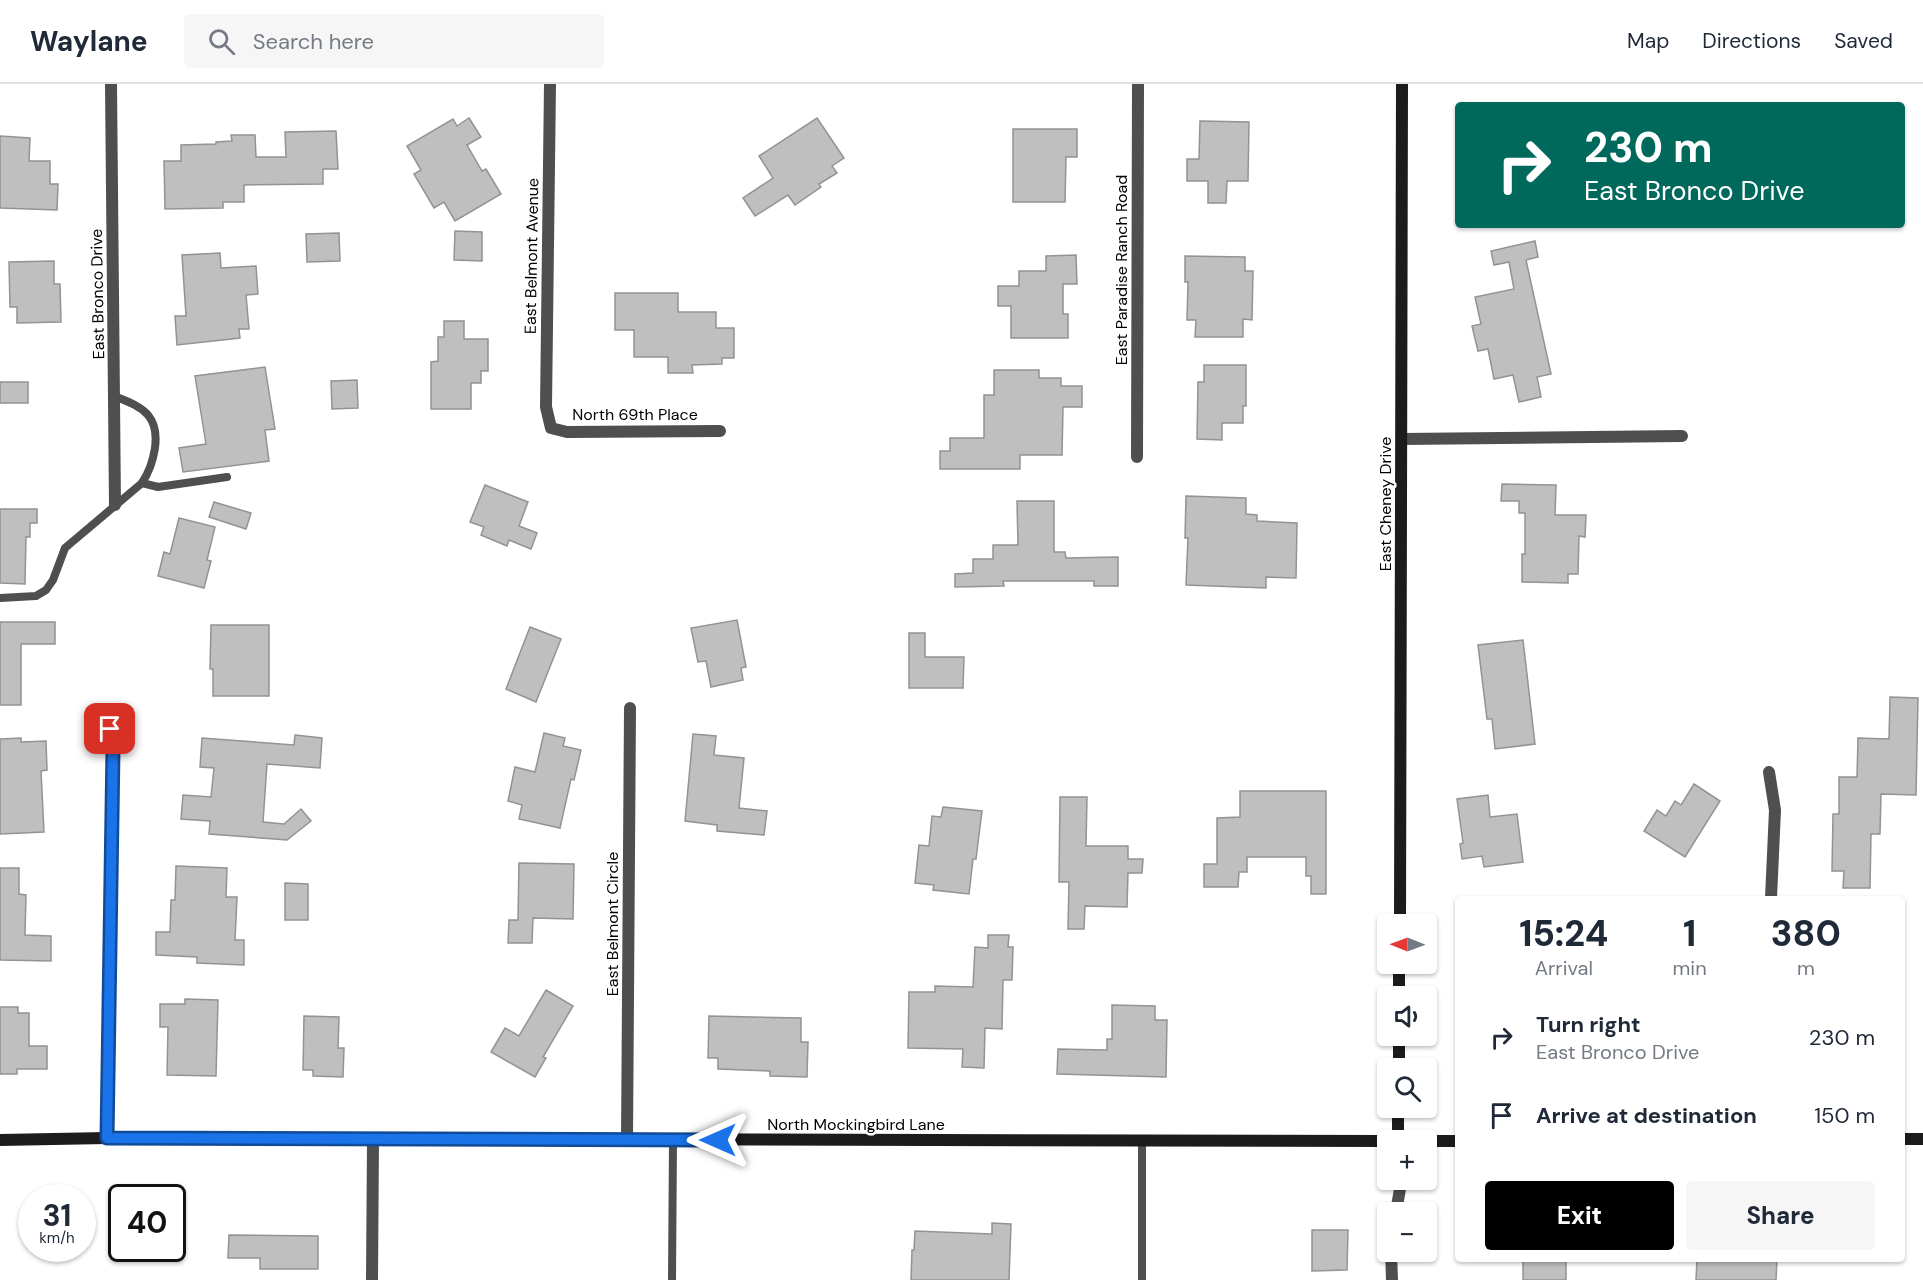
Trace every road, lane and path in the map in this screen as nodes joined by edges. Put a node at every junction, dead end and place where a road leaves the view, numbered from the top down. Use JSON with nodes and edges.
{"nodes":[{"id":1,"x":111,"y":84,"type":"edge"},
{"id":2,"x":550,"y":84,"type":"edge"},
{"id":3,"x":1138,"y":84,"type":"edge"},
{"id":4,"x":1402,"y":84,"type":"edge"},
{"id":5,"x":114,"y":396,"type":"junction"},
{"id":6,"x":551,"y":428,"type":"joint"},
{"id":7,"x":720,"y":431,"type":"dead end"},
{"id":8,"x":1682,"y":436,"type":"dead end"},
{"id":9,"x":1402,"y":439,"type":"junction"},
{"id":10,"x":1137,"y":456,"type":"dead end"},
{"id":11,"x":226,"y":477,"type":"dead end"},
{"id":12,"x":142,"y":483,"type":"junction"},
{"id":13,"x":115,"y":505,"type":"junction"},
{"id":14,"x":0,"y":598,"type":"edge"},
{"id":15,"x":630,"y":708,"type":"dead end"},
{"id":16,"x":108,"y":709,"type":"dead end"},
{"id":17,"x":1769,"y":772,"type":"dead end"},
{"id":18,"x":1772,"y":896,"type":"edge"},
{"id":19,"x":1400,"y":914,"type":"edge"},
{"id":20,"x":107,"y":1138,"type":"junction"},
{"id":21,"x":1905,"y":1139,"type":"edge"},
{"id":22,"x":1923,"y":1139,"type":"edge"},
{"id":23,"x":0,"y":1140,"type":"edge"},
{"id":24,"x":373,"y":1140,"type":"junction"},
{"id":25,"x":627,"y":1140,"type":"junction"},
{"id":26,"x":673,"y":1140,"type":"junction"},
{"id":27,"x":1142,"y":1140,"type":"junction"},
{"id":28,"x":1377,"y":1141,"type":"edge"},
{"id":29,"x":1437,"y":1141,"type":"edge"},
{"id":30,"x":1455,"y":1141,"type":"edge"},
{"id":31,"x":1391,"y":1262,"type":"edge"},
{"id":32,"x":372,"y":1280,"type":"edge"},
{"id":33,"x":672,"y":1280,"type":"edge"},
{"id":34,"x":1142,"y":1280,"type":"edge"},
{"id":35,"x":1392,"y":1280,"type":"edge"}],
"edges":[{"from":1,"to":5,"type":"street","name":"East Bronco Drive"},
{"from":2,"to":6,"type":"street","name":"East Belmont Avenue"},
{"from":3,"to":10,"type":"street","name":"East Paradise Ranch Road"},
{"from":4,"to":9,"type":"street","name":"East Cheney Drive"},
{"from":5,"to":12,"type":"lane"},
{"from":5,"to":13,"type":"street","name":"East Bronco Drive"},
{"from":6,"to":7,"type":"street","name":"North 69th Place"},
{"from":8,"to":9,"type":"street"},
{"from":9,"to":19,"type":"street","name":"East Cheney Drive"},
{"from":11,"to":12,"type":"lane"},
{"from":12,"to":13,"type":"lane"},
{"from":13,"to":14,"type":"lane"},
{"from":15,"to":25,"type":"street","name":"East Belmont Circle"},
{"from":16,"to":20,"type":"street"},
{"from":17,"to":18,"type":"street"},
{"from":20,"to":23,"type":"street","name":"North Mockingbird Lane"},
{"from":20,"to":24,"type":"street","name":"North Mockingbird Lane"},
{"from":21,"to":22,"type":"street"},
{"from":24,"to":25,"type":"street","name":"North Mockingbird Lane"},
{"from":24,"to":32,"type":"street"},
{"from":25,"to":26,"type":"street","name":"North Mockingbird Lane"},
{"from":26,"to":27,"type":"street","name":"North Mockingbird Lane"},
{"from":26,"to":33,"type":"lane"},
{"from":27,"to":28,"type":"street","name":"North Mockingbird Lane"},
{"from":27,"to":34,"type":"lane"},
{"from":29,"to":30,"type":"street"},
{"from":31,"to":35,"type":"street"}]}
